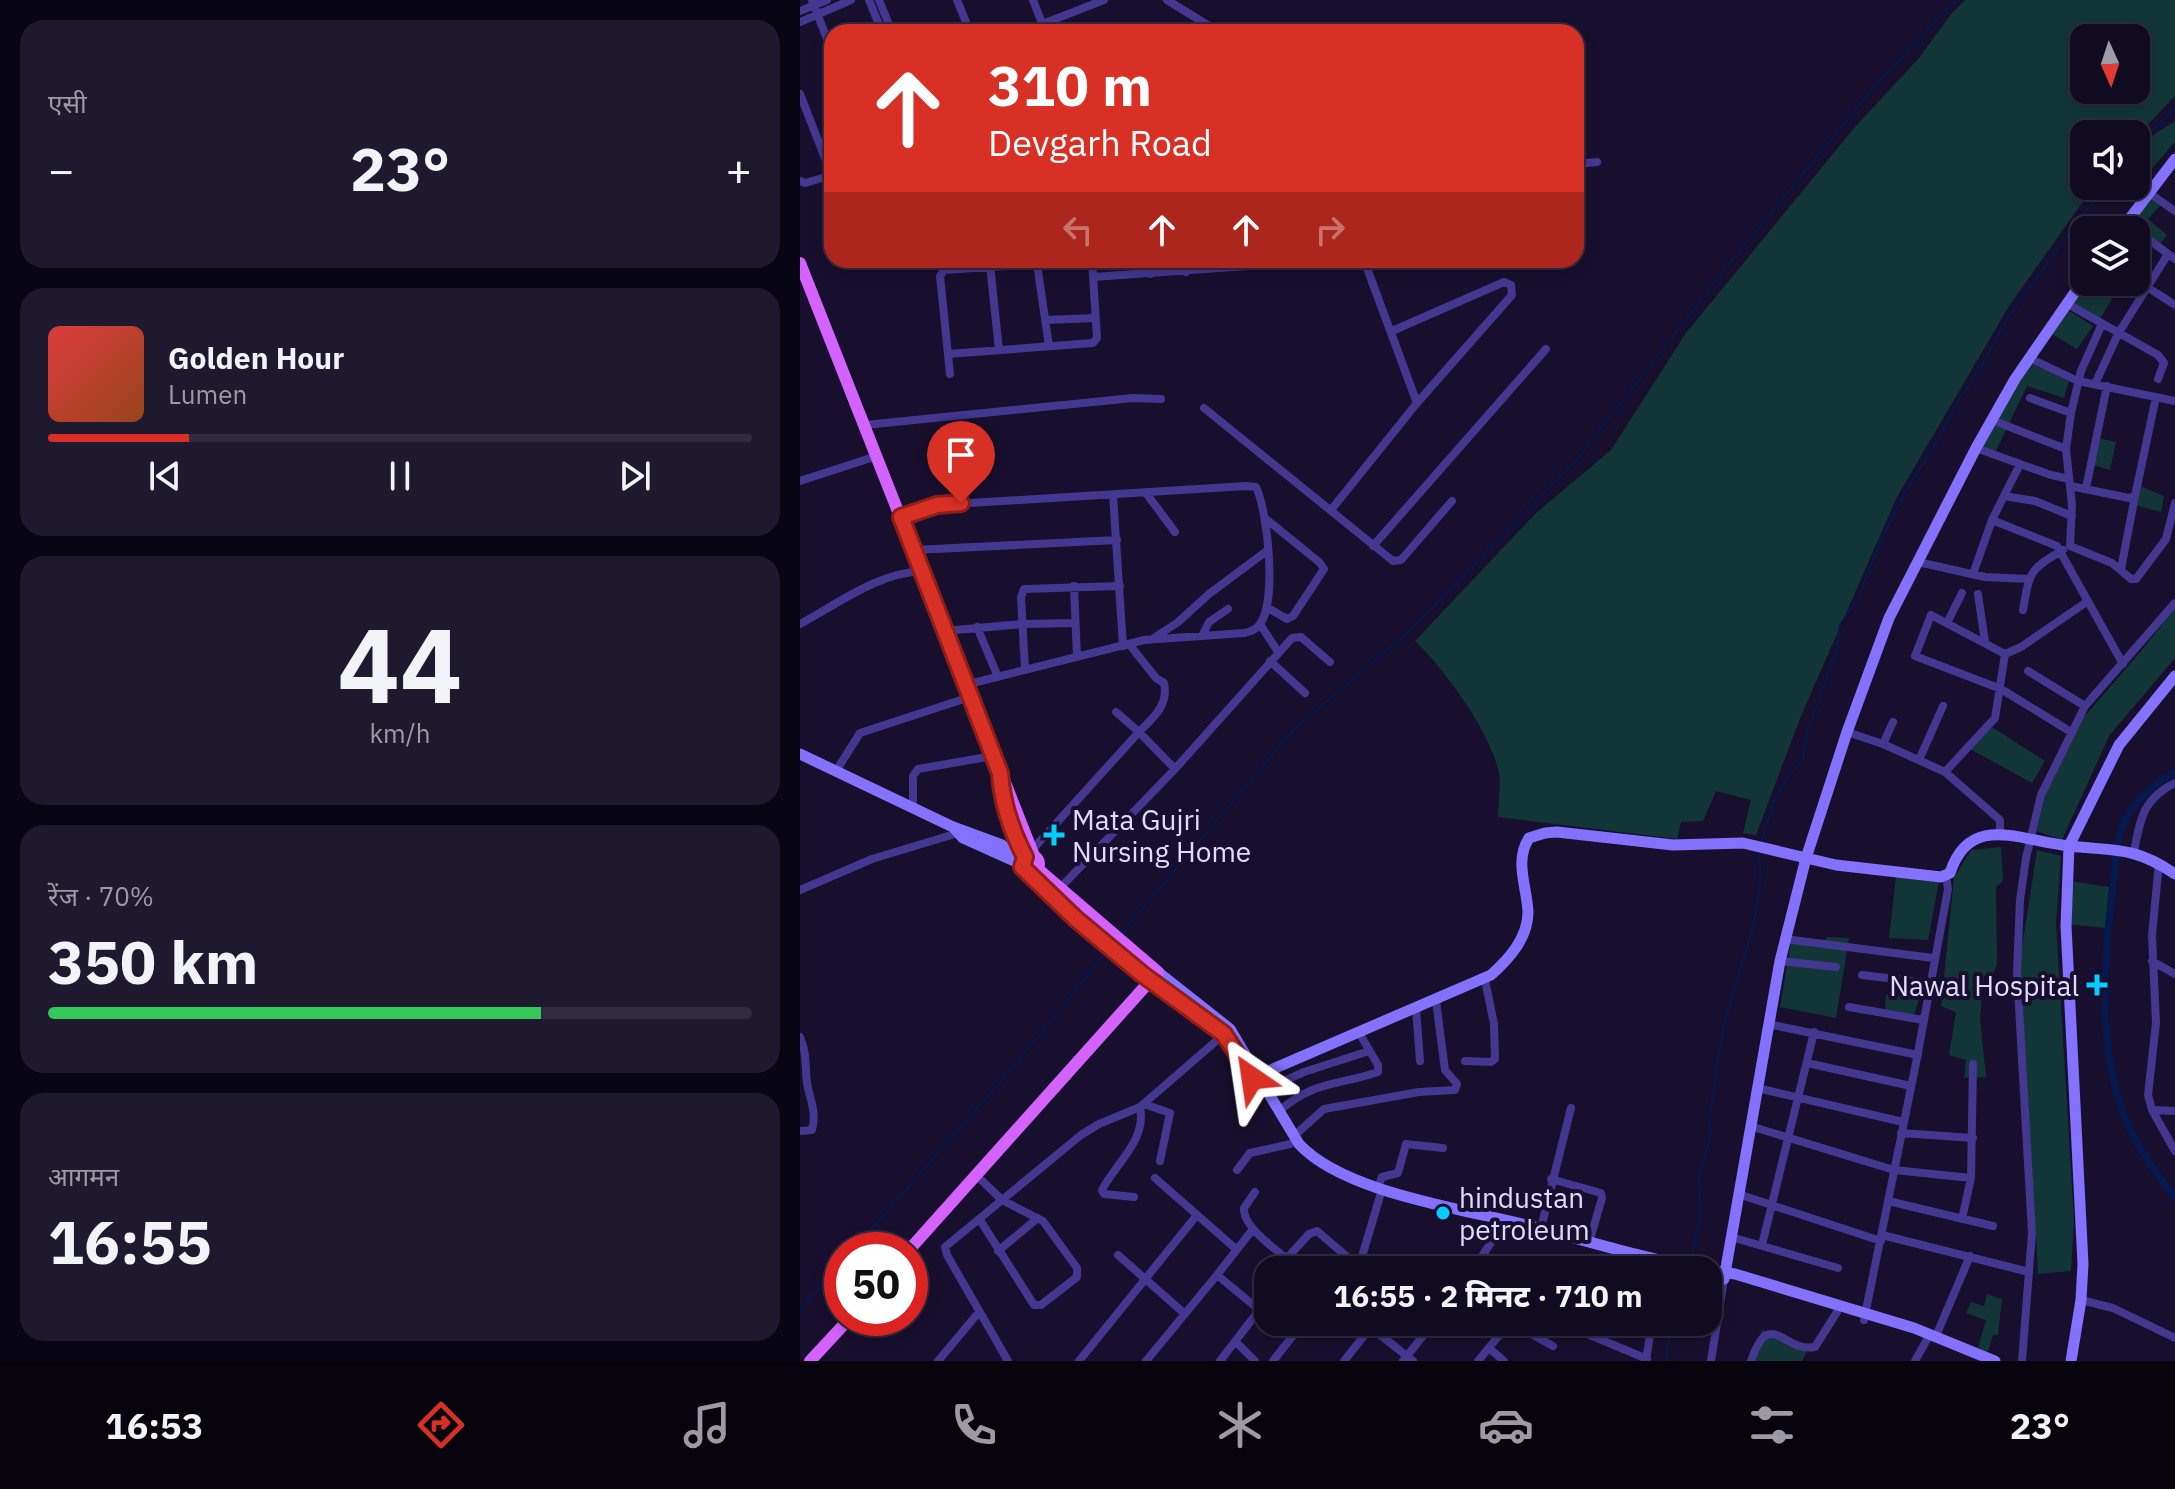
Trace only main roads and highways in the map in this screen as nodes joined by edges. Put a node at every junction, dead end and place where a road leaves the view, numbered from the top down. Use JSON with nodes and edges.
{"nodes":[{"id":1,"x":800,"y":263,"type":"edge"},
{"id":2,"x":1029,"y":861,"type":"junction"},
{"id":3,"x":1097,"y":929,"type":"junction"},
{"id":4,"x":925,"y":1232,"type":"edge"},
{"id":5,"x":833,"y":1336,"type":"edge"},
{"id":6,"x":810,"y":1361,"type":"edge"}],
"edges":[{"from":1,"to":2,"type":"main road"},
{"from":2,"to":3,"type":"main road"},
{"from":2,"to":3,"type":"main road"},
{"from":3,"to":4,"type":"main road"},
{"from":5,"to":6,"type":"main road"}]}
